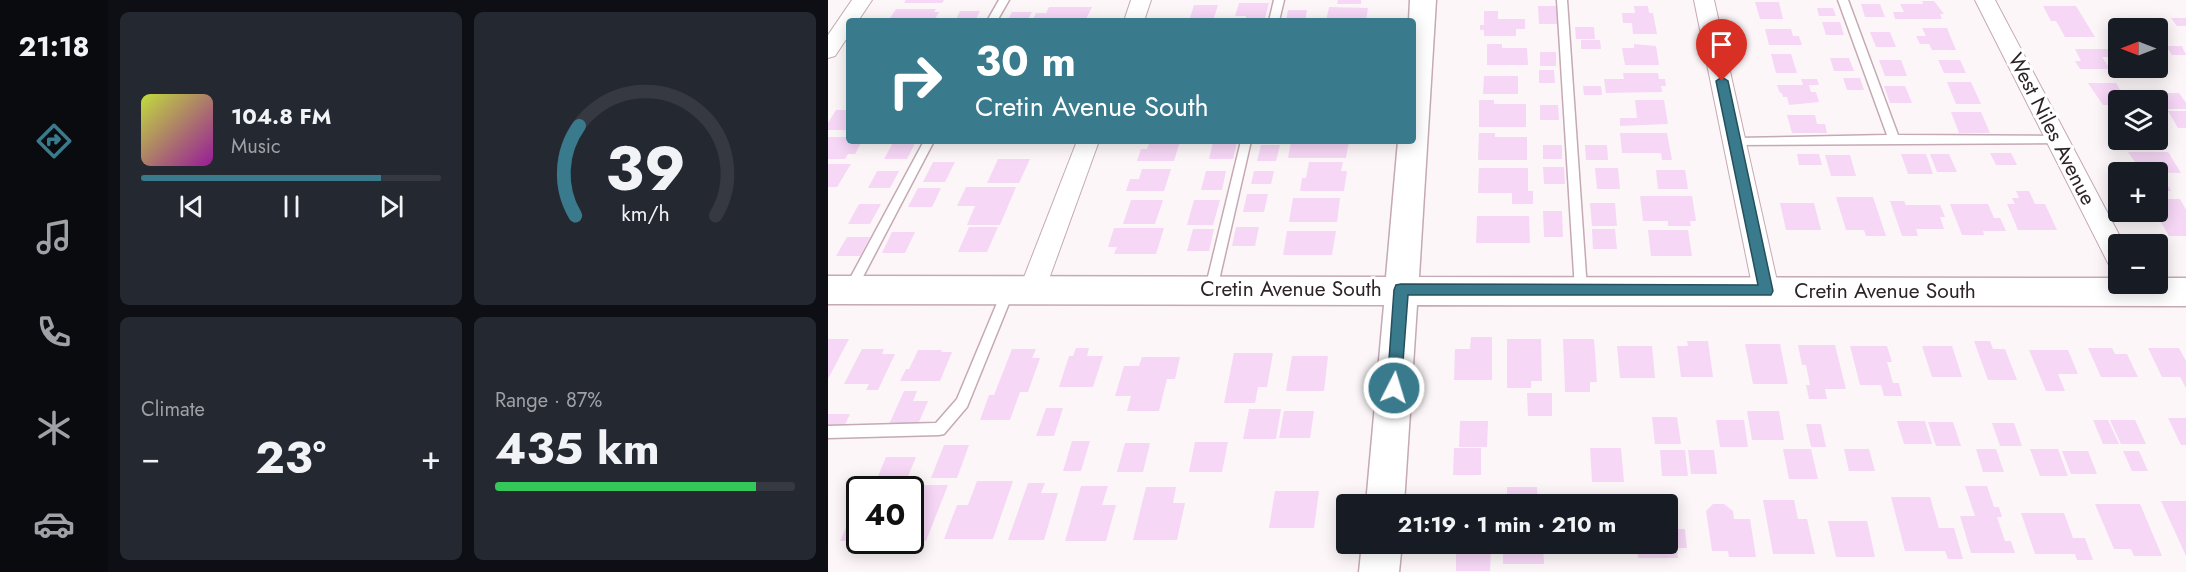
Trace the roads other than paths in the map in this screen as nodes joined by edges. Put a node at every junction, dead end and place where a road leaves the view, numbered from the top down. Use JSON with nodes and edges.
{"nodes":[{"id":1,"x":862,"y":0,"type":"edge"},
{"id":2,"x":1004,"y":0,"type":"edge"},
{"id":3,"x":1142,"y":0,"type":"edge"},
{"id":4,"x":1279,"y":0,"type":"edge"},
{"id":5,"x":1423,"y":0,"type":"edge"},
{"id":6,"x":1562,"y":0,"type":"edge"},
{"id":7,"x":1704,"y":0,"type":"edge"},
{"id":8,"x":1843,"y":0,"type":"edge"},
{"id":9,"x":1985,"y":0,"type":"edge"},
{"id":10,"x":850,"y":18,"type":"edge"},
{"id":11,"x":994,"y":18,"type":"edge"},
{"id":12,"x":1135,"y":18,"type":"edge"},
{"id":13,"x":1275,"y":18,"type":"edge"},
{"id":14,"x":846,"y":24,"type":"edge"},
{"id":15,"x":828,"y":51,"type":"edge"},
{"id":16,"x":1416,"y":98,"type":"edge"},
{"id":17,"x":1894,"y":140,"type":"junction"},
{"id":18,"x":2058,"y":140,"type":"junction"},
{"id":19,"x":1736,"y":142,"type":"junction"},
{"id":20,"x":927,"y":144,"type":"edge"},
{"id":21,"x":1087,"y":144,"type":"edge"},
{"id":22,"x":1245,"y":144,"type":"edge"},
{"id":23,"x":1413,"y":144,"type":"edge"},
{"id":24,"x":2108,"y":238,"type":"edge"},
{"id":25,"x":2108,"y":288,"type":"edge"},
{"id":26,"x":1211,"y":289,"type":"junction"},
{"id":27,"x":839,"y":290,"type":"edge"},
{"id":28,"x":1020,"y":290,"type":"junction"},
{"id":29,"x":1401,"y":290,"type":"junction"},
{"id":30,"x":1581,"y":290,"type":"junction"},
{"id":31,"x":1766,"y":291,"type":"junction"},
{"id":32,"x":2168,"y":291,"type":"edge"},
{"id":33,"x":2186,"y":292,"type":"edge"},
{"id":34,"x":828,"y":432,"type":"edge"},
{"id":35,"x":1386,"y":494,"type":"edge"},
{"id":36,"x":1381,"y":554,"type":"edge"},
{"id":37,"x":1379,"y":572,"type":"edge"}],
"edges":[{"from":1,"to":10,"type":"street"},
{"from":2,"to":11,"type":"lane"},
{"from":3,"to":12,"type":"street"},
{"from":4,"to":13,"type":"lane"},
{"from":5,"to":16,"type":"main road"},
{"from":6,"to":30,"type":"lane"},
{"from":7,"to":19,"type":"street"},
{"from":8,"to":17,"type":"lane"},
{"from":9,"to":18,"type":"street","name":"West Niles Avenue"},
{"from":14,"to":15,"type":"street"},
{"from":17,"to":18,"type":"lane"},
{"from":17,"to":19,"type":"lane"},
{"from":18,"to":24,"type":"street","name":"West Niles Avenue"},
{"from":19,"to":31,"type":"street"},
{"from":20,"to":27,"type":"lane"},
{"from":21,"to":28,"type":"street"},
{"from":22,"to":26,"type":"lane"},
{"from":23,"to":29,"type":"main road"},
{"from":25,"to":31,"type":"main road","name":"Cretin Avenue South"},
{"from":26,"to":28,"type":"main road","name":"Cretin Avenue South"},
{"from":26,"to":29,"type":"main road","name":"Cretin Avenue South"},
{"from":27,"to":28,"type":"main road","name":"Cretin Avenue South"},
{"from":28,"to":34,"type":"lane"},
{"from":29,"to":30,"type":"main road","name":"Cretin Avenue South"},
{"from":29,"to":35,"type":"main road"},
{"from":30,"to":31,"type":"main road","name":"Cretin Avenue South"},
{"from":32,"to":33,"type":"main road","name":"Cretin Avenue South"},
{"from":36,"to":37,"type":"main road"}]}
